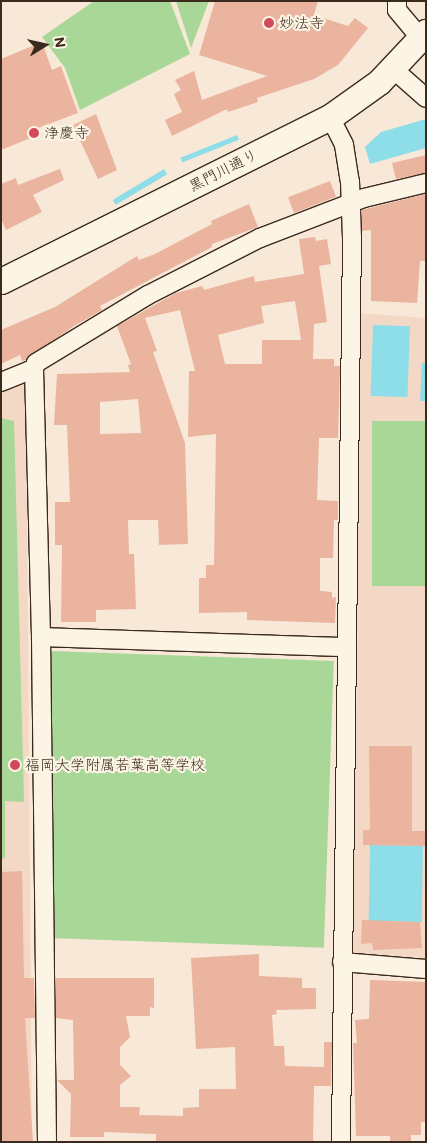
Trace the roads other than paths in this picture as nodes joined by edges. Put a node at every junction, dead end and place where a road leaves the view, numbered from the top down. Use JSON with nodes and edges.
{"nodes":[{"id":1,"x":397,"y":1,"type":"edge"},
{"id":2,"x":423,"y":35,"type":"edge"},
{"id":3,"x":392,"y":68,"type":"junction"},
{"id":4,"x":426,"y":98,"type":"edge"},
{"id":5,"x":330,"y":117,"type":"junction"},
{"id":6,"x":426,"y":183,"type":"edge"},
{"id":7,"x":350,"y":205,"type":"junction"},
{"id":8,"x":3,"y":274,"type":"edge"},
{"id":9,"x":34,"y":368,"type":"junction"},
{"id":10,"x":1,"y":382,"type":"edge"},
{"id":11,"x":41,"y":637,"type":"junction"},
{"id":12,"x":347,"y":647,"type":"junction"},
{"id":13,"x":342,"y":962,"type":"junction"},
{"id":14,"x":426,"y":969,"type":"edge"},
{"id":15,"x":47,"y":1142,"type":"edge"},
{"id":16,"x":340,"y":1142,"type":"edge"}],
"edges":[{"from":1,"to":2,"type":"street"},
{"from":2,"to":3,"type":"street","name":"黒門川通り"},
{"from":3,"to":4,"type":"street"},
{"from":3,"to":5,"type":"street","name":"黒門川通り"},
{"from":5,"to":7,"type":"street"},
{"from":5,"to":8,"type":"street","name":"黒門川通り"},
{"from":6,"to":7,"type":"street"},
{"from":7,"to":9,"type":"street"},
{"from":7,"to":12,"type":"street"},
{"from":9,"to":10,"type":"street"},
{"from":9,"to":11,"type":"street"},
{"from":11,"to":12,"type":"street"},
{"from":11,"to":15,"type":"street"},
{"from":12,"to":13,"type":"street"},
{"from":13,"to":14,"type":"street"},
{"from":13,"to":16,"type":"street"}]}
